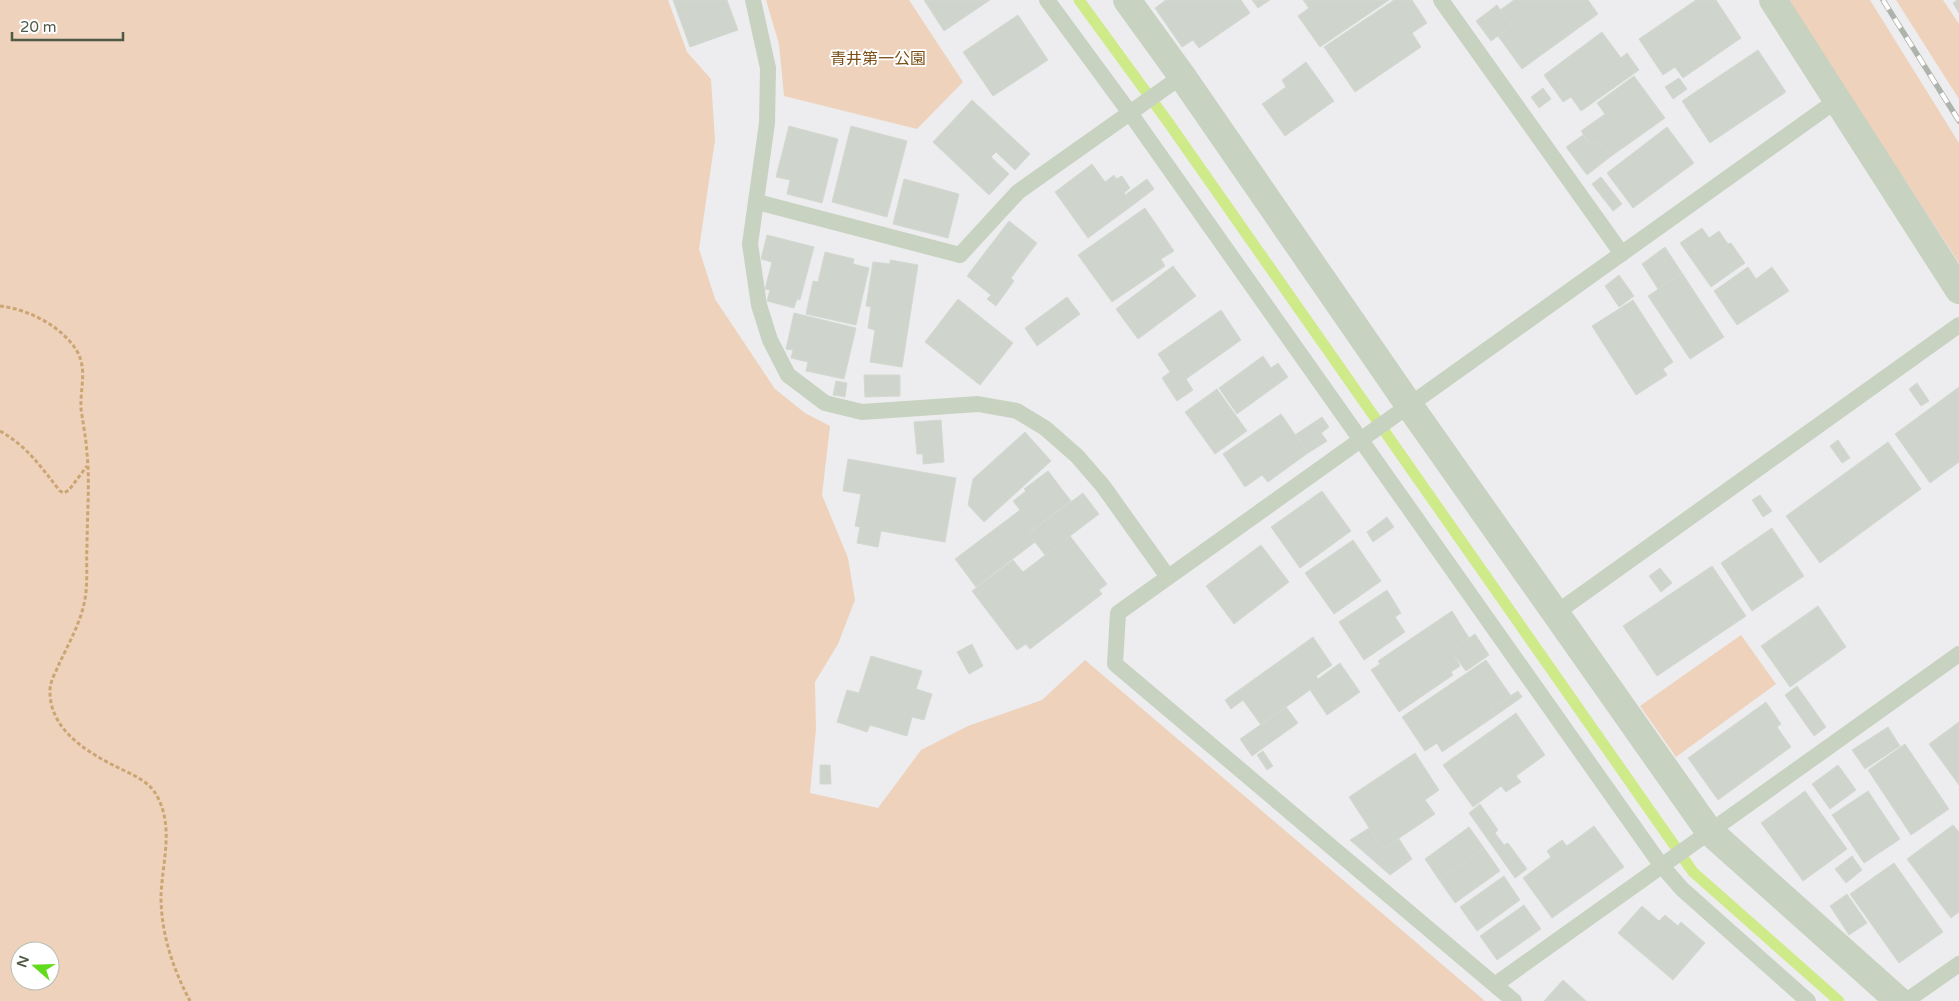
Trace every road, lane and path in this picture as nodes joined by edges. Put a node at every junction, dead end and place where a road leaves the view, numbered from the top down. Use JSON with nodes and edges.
{"nodes":[{"id":1,"x":753,"y":0,"type":"edge"},
{"id":2,"x":1047,"y":0,"type":"edge"},
{"id":3,"x":1127,"y":0,"type":"edge"},
{"id":4,"x":1441,"y":0,"type":"edge"},
{"id":5,"x":1773,"y":0,"type":"edge"},
{"id":6,"x":1174,"y":82,"type":"junction"},
{"id":7,"x":1837,"y":100,"type":"junction"},
{"id":8,"x":1136,"y":108,"type":"junction"},
{"id":9,"x":757,"y":202,"type":"junction"},
{"id":10,"x":1622,"y":254,"type":"junction"},
{"id":11,"x":1959,"y":290,"type":"edge"},
{"id":12,"x":0,"y":306,"type":"edge"},
{"id":13,"x":1959,"y":326,"type":"edge"},
{"id":14,"x":1401,"y":411,"type":"junction"},
{"id":15,"x":0,"y":431,"type":"edge"},
{"id":16,"x":1366,"y":436,"type":"junction"},
{"id":17,"x":88,"y":466,"type":"junction"},
{"id":18,"x":1168,"y":577,"type":"junction"},
{"id":19,"x":1556,"y":613,"type":"junction"},
{"id":20,"x":1959,"y":654,"type":"edge"},
{"id":21,"x":1700,"y":838,"type":"junction"},
{"id":22,"x":1665,"y":862,"type":"junction"},
{"id":23,"x":1959,"y":964,"type":"edge"},
{"id":24,"x":1496,"y":984,"type":"junction"},
{"id":25,"x":190,"y":1001,"type":"edge"},
{"id":26,"x":1514,"y":1001,"type":"edge"},
{"id":27,"x":1808,"y":1001,"type":"edge"},
{"id":28,"x":1899,"y":1001,"type":"edge"},
{"id":29,"x":1906,"y":1001,"type":"edge"}],
"edges":[{"from":1,"to":9,"type":"lane"},
{"from":2,"to":8,"type":"lane"},
{"from":3,"to":6,"type":"street"},
{"from":4,"to":10,"type":"lane"},
{"from":5,"to":7,"type":"street"},
{"from":6,"to":8,"type":"lane"},
{"from":6,"to":14,"type":"street"},
{"from":7,"to":10,"type":"lane"},
{"from":7,"to":11,"type":"street"},
{"from":8,"to":9,"type":"lane"},
{"from":8,"to":16,"type":"lane"},
{"from":9,"to":18,"type":"lane"},
{"from":10,"to":14,"type":"lane"},
{"from":12,"to":17,"type":"path"},
{"from":13,"to":19,"type":"lane"},
{"from":14,"to":16,"type":"lane"},
{"from":14,"to":19,"type":"street"},
{"from":15,"to":17,"type":"path"},
{"from":16,"to":18,"type":"lane"},
{"from":16,"to":22,"type":"lane"},
{"from":17,"to":25,"type":"path"},
{"from":18,"to":24,"type":"lane"},
{"from":19,"to":21,"type":"street"},
{"from":20,"to":21,"type":"lane"},
{"from":21,"to":22,"type":"lane"},
{"from":21,"to":28,"type":"street"},
{"from":22,"to":24,"type":"lane"},
{"from":22,"to":27,"type":"lane"},
{"from":23,"to":29,"type":"lane"},
{"from":24,"to":26,"type":"lane"}]}
